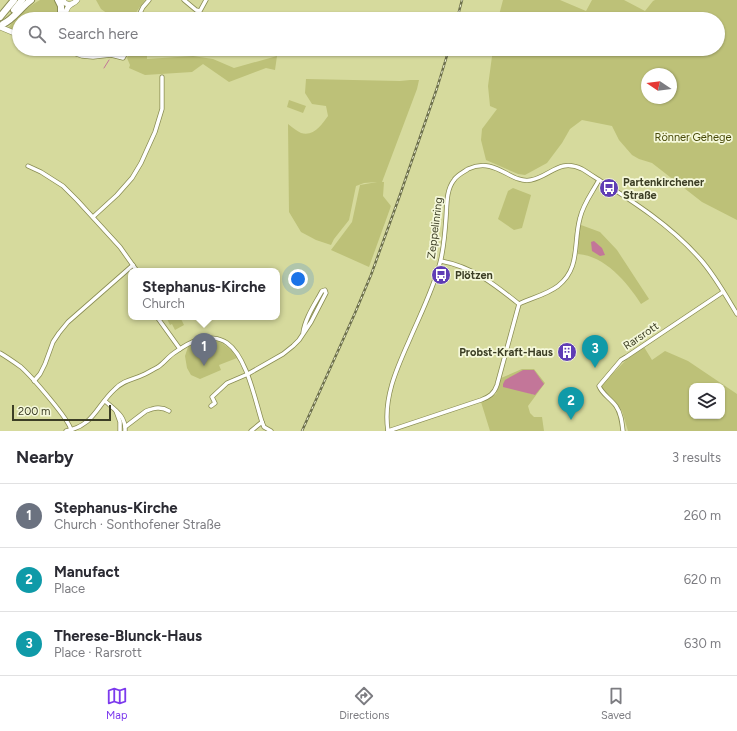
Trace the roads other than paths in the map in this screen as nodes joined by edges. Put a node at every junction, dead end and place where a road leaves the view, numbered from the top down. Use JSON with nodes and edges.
{"nodes":[{"id":1,"x":13,"y":0,"type":"edge"},
{"id":2,"x":22,"y":0,"type":"edge"},
{"id":3,"x":31,"y":0,"type":"edge"},
{"id":4,"x":58,"y":0,"type":"edge"},
{"id":5,"x":77,"y":0,"type":"edge"},
{"id":6,"x":149,"y":0,"type":"edge"},
{"id":7,"x":184,"y":0,"type":"edge"},
{"id":8,"x":206,"y":0,"type":"edge"},
{"id":9,"x":66,"y":3,"type":"edge"},
{"id":10,"x":12,"y":12,"type":"edge"},
{"id":11,"x":12,"y":12,"type":"edge"},
{"id":12,"x":17,"y":12,"type":"edge"},
{"id":13,"x":61,"y":12,"type":"edge"},
{"id":14,"x":140,"y":12,"type":"edge"},
{"id":15,"x":0,"y":17,"type":"edge"},
{"id":16,"x":12,"y":17,"type":"edge"},
{"id":17,"x":1,"y":26,"type":"edge"},
{"id":18,"x":12,"y":32,"type":"edge"},
{"id":19,"x":82,"y":56,"type":"edge"},
{"id":20,"x":102,"y":56,"type":"edge"},
{"id":21,"x":115,"y":56,"type":"edge"},
{"id":22,"x":124,"y":56,"type":"edge"},
{"id":23,"x":162,"y":77,"type":"dead end"},
{"id":24,"x":28,"y":166,"type":"dead end"},
{"id":25,"x":599,"y":180,"type":"junction"},
{"id":26,"x":94,"y":217,"type":"junction"},
{"id":27,"x":441,"y":261,"type":"junction"},
{"id":28,"x":133,"y":265,"type":"junction"},
{"id":29,"x":130,"y":268,"type":"edge"},
{"id":30,"x":135,"y":268,"type":"edge"},
{"id":31,"x":128,"y":269,"type":"edge"},
{"id":32,"x":723,"y":292,"type":"junction"},
{"id":33,"x":519,"y":304,"type":"junction"},
{"id":34,"x":737,"y":314,"type":"edge"},
{"id":35,"x":159,"y":320,"type":"edge"},
{"id":36,"x":303,"y":333,"type":"junction"},
{"id":37,"x":180,"y":349,"type":"junction"},
{"id":38,"x":0,"y":353,"type":"edge"},
{"id":39,"x":248,"y":374,"type":"junction"},
{"id":40,"x":34,"y":381,"type":"junction"},
{"id":41,"x":105,"y":401,"type":"junction"},
{"id":42,"x":211,"y":406,"type":"dead end"},
{"id":43,"x":116,"y":411,"type":"junction"},
{"id":44,"x":169,"y":411,"type":"dead end"},
{"id":45,"x":262,"y":422,"type":"junction"},
{"id":46,"x":125,"y":429,"type":"edge"},
{"id":47,"x":71,"y":430,"type":"junction"},
{"id":48,"x":66,"y":431,"type":"edge"},
{"id":49,"x":120,"y":431,"type":"edge"},
{"id":50,"x":251,"y":431,"type":"edge"},
{"id":51,"x":271,"y":431,"type":"edge"},
{"id":52,"x":388,"y":431,"type":"edge"},
{"id":53,"x":623,"y":431,"type":"edge"}],
"edges":[{"from":1,"to":15,"type":"highway"},
{"from":2,"to":11,"type":"highway"},
{"from":3,"to":12,"type":"highway"},
{"from":4,"to":13,"type":"highway"},
{"from":5,"to":9,"type":"main road"},
{"from":6,"to":14,"type":"street"},
{"from":7,"to":8,"type":"street"},
{"from":10,"to":17,"type":"highway"},
{"from":16,"to":17,"type":"highway"},
{"from":17,"to":18,"type":"main road"},
{"from":19,"to":20,"type":"street"},
{"from":21,"to":22,"type":"street"},
{"from":23,"to":26,"type":"street"},
{"from":24,"to":26,"type":"street"},
{"from":25,"to":27,"type":"street","name":"Zeppelinring"},
{"from":25,"to":32,"type":"street","name":"Zeppelinring"},
{"from":25,"to":33,"type":"street"},
{"from":26,"to":28,"type":"street"},
{"from":27,"to":33,"type":"street"},
{"from":27,"to":52,"type":"street","name":"Zeppelinring"},
{"from":28,"to":29,"type":"street"},
{"from":28,"to":30,"type":"street"},
{"from":31,"to":40,"type":"street"},
{"from":32,"to":34,"type":"street","name":"Zeppelinring"},
{"from":32,"to":53,"type":"street","name":"Rarsrott"},
{"from":33,"to":52,"type":"street"},
{"from":35,"to":37,"type":"street"},
{"from":36,"to":36,"type":"street"},
{"from":36,"to":39,"type":"street"},
{"from":37,"to":39,"type":"street"},
{"from":37,"to":41,"type":"street"},
{"from":38,"to":40,"type":"street"},
{"from":39,"to":42,"type":"street"},
{"from":39,"to":45,"type":"street"},
{"from":40,"to":47,"type":"street"},
{"from":41,"to":43,"type":"street"},
{"from":41,"to":47,"type":"street"},
{"from":43,"to":46,"type":"street"},
{"from":43,"to":49,"type":"street"},
{"from":44,"to":46,"type":"street"},
{"from":45,"to":50,"type":"street"},
{"from":45,"to":51,"type":"street"},
{"from":47,"to":48,"type":"street"}]}
